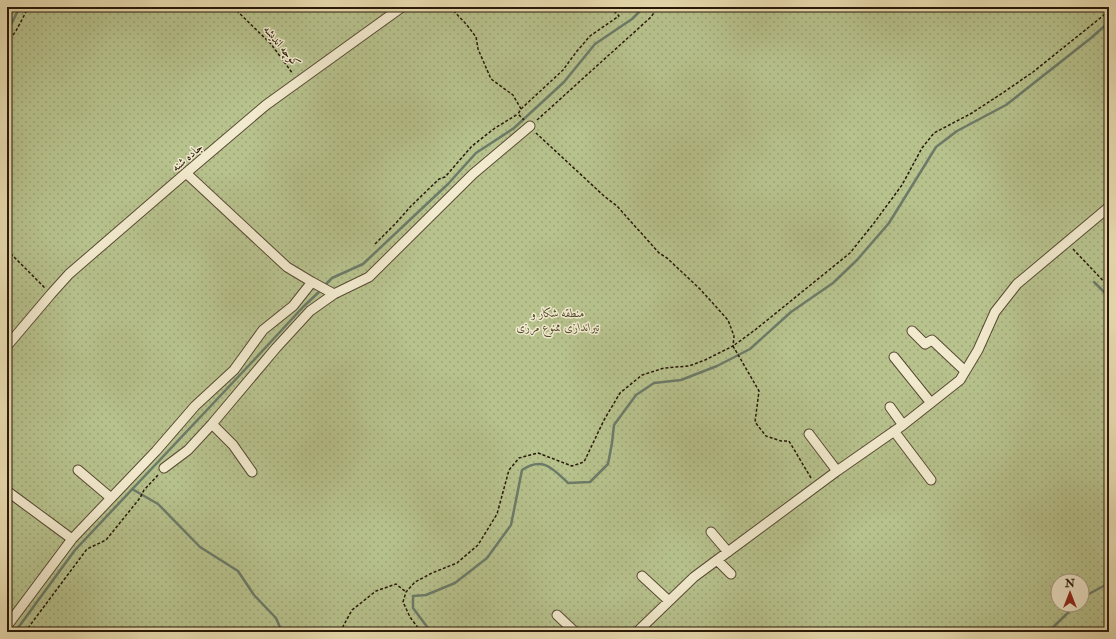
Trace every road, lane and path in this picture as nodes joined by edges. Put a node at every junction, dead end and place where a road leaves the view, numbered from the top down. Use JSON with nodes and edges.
{"nodes":[{"id":1,"x":30,"y":7,"type":"edge"},
{"id":2,"x":233,"y":7,"type":"edge"},
{"id":3,"x":402,"y":7,"type":"edge"},
{"id":4,"x":450,"y":7,"type":"edge"},
{"id":5,"x":610,"y":7,"type":"edge"},
{"id":6,"x":658,"y":7,"type":"edge"},
{"id":7,"x":1109,"y":11,"type":"edge"},
{"id":8,"x":7,"y":43,"type":"edge"},
{"id":9,"x":299,"y":81,"type":"junction"},
{"id":10,"x":521,"y":109,"type":"junction"},
{"id":11,"x":530,"y":126,"type":"junction"},
{"id":12,"x":186,"y":173,"type":"junction"},
{"id":13,"x":1109,"y":207,"type":"edge"},
{"id":14,"x":1066,"y":243,"type":"junction"},
{"id":15,"x":375,"y":244,"type":"dead end"},
{"id":16,"x":7,"y":250,"type":"edge"},
{"id":17,"x":315,"y":283,"type":"junction"},
{"id":18,"x":1109,"y":287,"type":"edge"},
{"id":19,"x":331,"y":292,"type":"junction"},
{"id":20,"x":51,"y":294,"type":"junction"},
{"id":21,"x":912,"y":331,"type":"dead end"},
{"id":22,"x":7,"y":346,"type":"edge"},
{"id":23,"x":733,"y":346,"type":"junction"},
{"id":24,"x":894,"y":357,"type":"dead end"},
{"id":25,"x":965,"y":371,"type":"junction"},
{"id":26,"x":931,"y":403,"type":"junction"},
{"id":27,"x":890,"y":407,"type":"dead end"},
{"id":28,"x":212,"y":424,"type":"junction"},
{"id":29,"x":903,"y":425,"type":"junction"},
{"id":30,"x":894,"y":432,"type":"junction"},
{"id":31,"x":810,"y":434,"type":"dead end"},
{"id":32,"x":164,"y":468,"type":"joint"},
{"id":33,"x":78,"y":470,"type":"dead end"},
{"id":34,"x":838,"y":471,"type":"junction"},
{"id":35,"x":252,"y":472,"type":"dead end"},
{"id":36,"x":931,"y":480,"type":"dead end"},
{"id":37,"x":816,"y":487,"type":"junction"},
{"id":38,"x":7,"y":491,"type":"edge"},
{"id":39,"x":111,"y":498,"type":"junction"},
{"id":40,"x":711,"y":532,"type":"dead end"},
{"id":41,"x":72,"y":539,"type":"junction"},
{"id":42,"x":728,"y":552,"type":"junction"},
{"id":43,"x":717,"y":560,"type":"junction"},
{"id":44,"x":731,"y":574,"type":"dead end"},
{"id":45,"x":642,"y":576,"type":"dead end"},
{"id":46,"x":406,"y":592,"type":"junction"},
{"id":47,"x":669,"y":601,"type":"junction"},
{"id":48,"x":557,"y":615,"type":"dead end"},
{"id":49,"x":7,"y":626,"type":"edge"},
{"id":50,"x":25,"y":632,"type":"edge"},
{"id":51,"x":340,"y":632,"type":"edge"},
{"id":52,"x":421,"y":632,"type":"edge"},
{"id":53,"x":575,"y":632,"type":"edge"},
{"id":54,"x":638,"y":632,"type":"edge"}],
"edges":[{"from":1,"to":8,"type":"path"},
{"from":2,"to":9,"type":"path","name":"کوچه اندیشه"},
{"from":3,"to":9,"type":"street","name":"جاده شنه"},
{"from":4,"to":10,"type":"path"},
{"from":5,"to":10,"type":"path"},
{"from":6,"to":11,"type":"path"},
{"from":7,"to":23,"type":"path"},
{"from":9,"to":12,"type":"street","name":"جاده شنه"},
{"from":10,"to":15,"type":"path"},
{"from":11,"to":19,"type":"street"},
{"from":11,"to":23,"type":"path"},
{"from":12,"to":17,"type":"street"},
{"from":12,"to":20,"type":"street","name":"جاده شنه"},
{"from":13,"to":14,"type":"street"},
{"from":14,"to":18,"type":"path"},
{"from":14,"to":25,"type":"street"},
{"from":16,"to":20,"type":"path"},
{"from":17,"to":19,"type":"street"},
{"from":17,"to":39,"type":"street"},
{"from":19,"to":28,"type":"street"},
{"from":20,"to":22,"type":"street","name":"جاده شنه"},
{"from":21,"to":25,"type":"street"},
{"from":23,"to":37,"type":"path"},
{"from":23,"to":46,"type":"path"},
{"from":24,"to":26,"type":"street"},
{"from":25,"to":26,"type":"street"},
{"from":26,"to":29,"type":"street"},
{"from":27,"to":29,"type":"street"},
{"from":28,"to":32,"type":"street"},
{"from":28,"to":35,"type":"street"},
{"from":29,"to":30,"type":"street"},
{"from":30,"to":34,"type":"street"},
{"from":30,"to":36,"type":"street"},
{"from":31,"to":34,"type":"street"},
{"from":32,"to":50,"type":"path"},
{"from":33,"to":39,"type":"street"},
{"from":34,"to":37,"type":"street"},
{"from":37,"to":42,"type":"street"},
{"from":38,"to":41,"type":"street"},
{"from":39,"to":41,"type":"street"},
{"from":40,"to":42,"type":"street"},
{"from":41,"to":49,"type":"street"},
{"from":42,"to":43,"type":"street"},
{"from":43,"to":44,"type":"street"},
{"from":43,"to":47,"type":"street"},
{"from":45,"to":47,"type":"street"},
{"from":46,"to":51,"type":"path"},
{"from":46,"to":52,"type":"path"},
{"from":47,"to":54,"type":"street"},
{"from":48,"to":53,"type":"street"}]}
